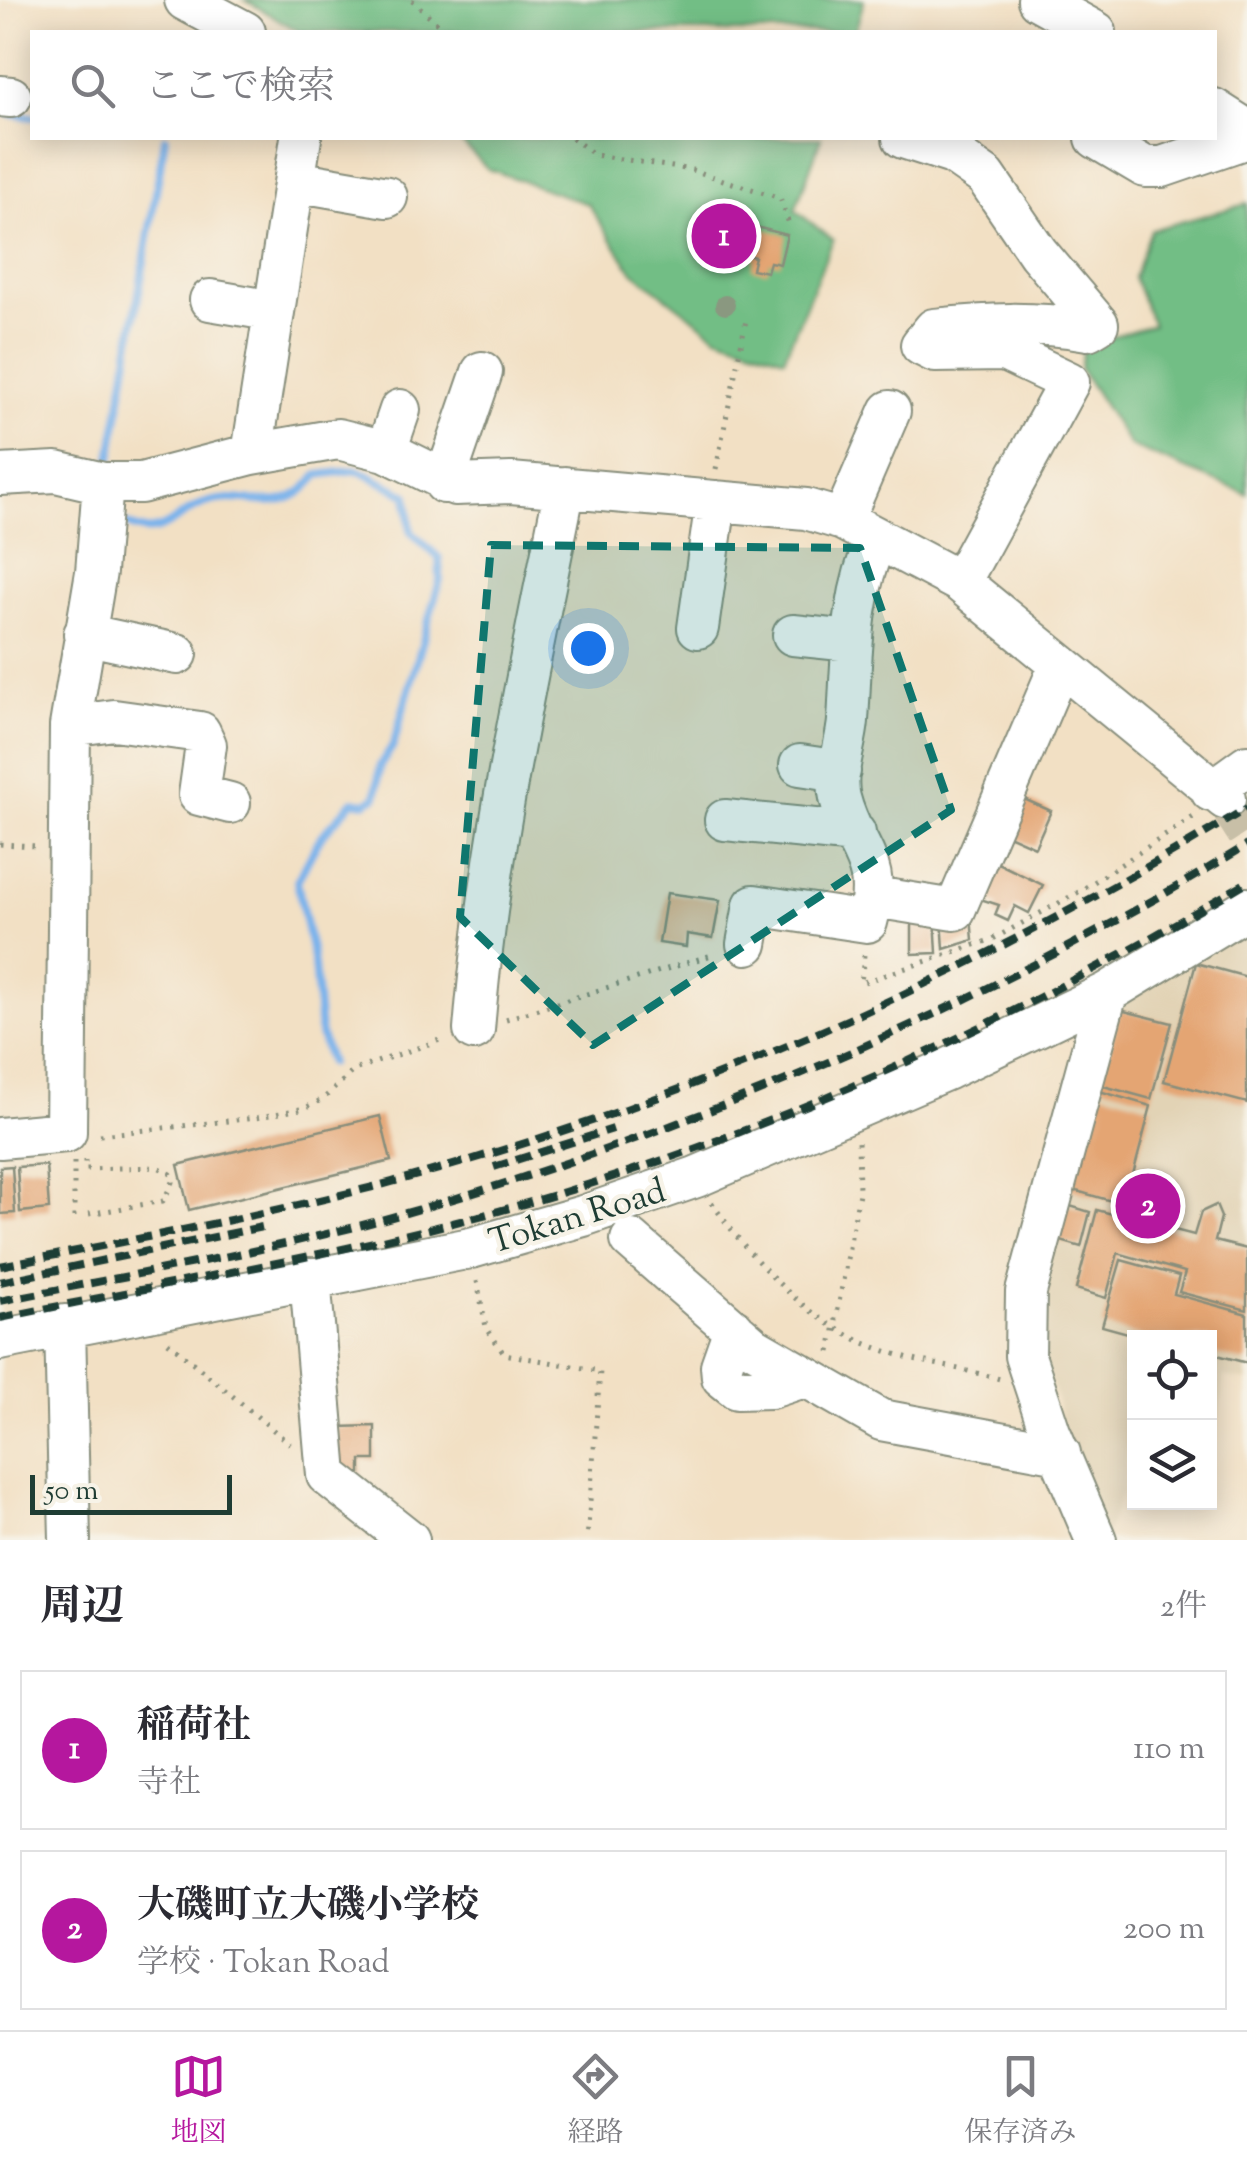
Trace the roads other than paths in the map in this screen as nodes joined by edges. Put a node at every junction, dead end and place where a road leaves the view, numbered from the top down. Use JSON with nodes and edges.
{"nodes":[{"id":1,"x":186,"y":0,"type":"edge"},
{"id":2,"x":1038,"y":0,"type":"edge"},
{"id":3,"x":241,"y":30,"type":"edge"},
{"id":4,"x":1092,"y":30,"type":"edge"},
{"id":5,"x":1217,"y":111,"type":"edge"},
{"id":6,"x":1247,"y":130,"type":"edge"},
{"id":7,"x":1247,"y":138,"type":"edge"},
{"id":8,"x":294,"y":140,"type":"edge"},
{"id":9,"x":910,"y":140,"type":"edge"},
{"id":10,"x":1099,"y":140,"type":"edge"},
{"id":11,"x":295,"y":182,"type":"junction"},
{"id":12,"x":387,"y":197,"type":"dead end"},
{"id":13,"x":210,"y":300,"type":"dead end"},
{"id":14,"x":274,"y":310,"type":"junction"},
{"id":15,"x":482,"y":372,"type":"dead end"},
{"id":16,"x":906,"y":377,"type":"junction"},
{"id":17,"x":400,"y":410,"type":"dead end"},
{"id":18,"x":386,"y":451,"type":"junction"},
{"id":19,"x":252,"y":454,"type":"junction"},
{"id":20,"x":0,"y":475,"type":"edge"},
{"id":21,"x":444,"y":482,"type":"junction"},
{"id":22,"x":103,"y":483,"type":"junction"},
{"id":23,"x":565,"y":487,"type":"junction"},
{"id":24,"x":713,"y":501,"type":"junction"},
{"id":25,"x":860,"y":529,"type":"junction"},
{"id":26,"x":960,"y":582,"type":"junction"},
{"id":27,"x":708,"y":610,"type":"dead end"},
{"id":28,"x":84,"y":634,"type":"junction"},
{"id":29,"x":794,"y":635,"type":"dead end"},
{"id":30,"x":850,"y":640,"type":"junction"},
{"id":31,"x":177,"y":654,"type":"dead end"},
{"id":32,"x":1060,"y":665,"type":"junction"},
{"id":33,"x":70,"y":726,"type":"junction"},
{"id":34,"x":800,"y":765,"type":"dead end"},
{"id":35,"x":1247,"y":765,"type":"edge"},
{"id":36,"x":840,"y":771,"type":"junction"},
{"id":37,"x":230,"y":803,"type":"dead end"},
{"id":38,"x":725,"y":820,"type":"dead end"},
{"id":39,"x":856,"y":832,"type":"junction"},
{"id":40,"x":1247,"y":908,"type":"edge"},
{"id":41,"x":870,"y":909,"type":"junction"},
{"id":42,"x":746,"y":944,"type":"road end"},
{"id":43,"x":1107,"y":993,"type":"junction"},
{"id":44,"x":474,"y":1030,"type":"road end"},
{"id":45,"x":0,"y":1138,"type":"edge"},
{"id":46,"x":631,"y":1240,"type":"dead end"},
{"id":47,"x":310,"y":1278,"type":"junction"},
{"id":48,"x":66,"y":1325,"type":"junction"},
{"id":49,"x":0,"y":1340,"type":"edge"},
{"id":50,"x":1060,"y":1453,"type":"junction"},
{"id":51,"x":1081,"y":1530,"type":"edge"},
{"id":52,"x":70,"y":1540,"type":"edge"},
{"id":53,"x":409,"y":1540,"type":"edge"}],
"edges":[{"from":1,"to":3,"type":"street"},
{"from":2,"to":4,"type":"street"},
{"from":5,"to":6,"type":"street"},
{"from":7,"to":10,"type":"street"},
{"from":8,"to":11,"type":"street"},
{"from":9,"to":16,"type":"street"},
{"from":11,"to":12,"type":"street"},
{"from":11,"to":14,"type":"street"},
{"from":13,"to":14,"type":"street"},
{"from":14,"to":19,"type":"street"},
{"from":15,"to":21,"type":"street"},
{"from":16,"to":25,"type":"street"},
{"from":16,"to":26,"type":"street"},
{"from":17,"to":18,"type":"street"},
{"from":18,"to":19,"type":"street"},
{"from":18,"to":21,"type":"street"},
{"from":19,"to":22,"type":"street"},
{"from":20,"to":22,"type":"street"},
{"from":21,"to":23,"type":"street"},
{"from":22,"to":28,"type":"street"},
{"from":23,"to":24,"type":"street"},
{"from":23,"to":44,"type":"street"},
{"from":24,"to":25,"type":"street"},
{"from":24,"to":27,"type":"street"},
{"from":25,"to":26,"type":"street"},
{"from":25,"to":30,"type":"street"},
{"from":26,"to":32,"type":"street"},
{"from":28,"to":31,"type":"street"},
{"from":28,"to":33,"type":"street"},
{"from":29,"to":30,"type":"street"},
{"from":30,"to":36,"type":"street"},
{"from":32,"to":35,"type":"street"},
{"from":32,"to":41,"type":"street"},
{"from":33,"to":37,"type":"street"},
{"from":33,"to":45,"type":"street"},
{"from":34,"to":36,"type":"street"},
{"from":36,"to":39,"type":"street"},
{"from":38,"to":39,"type":"street"},
{"from":39,"to":41,"type":"street"},
{"from":40,"to":43,"type":"street","name":"Tokan Road"},
{"from":41,"to":42,"type":"street"},
{"from":43,"to":47,"type":"street","name":"Tokan Road"},
{"from":43,"to":50,"type":"street"},
{"from":46,"to":50,"type":"street"},
{"from":47,"to":48,"type":"street","name":"Tokan Road"},
{"from":47,"to":53,"type":"street"},
{"from":48,"to":49,"type":"street","name":"Tokan Road"},
{"from":48,"to":52,"type":"street"},
{"from":50,"to":51,"type":"street"}]}
